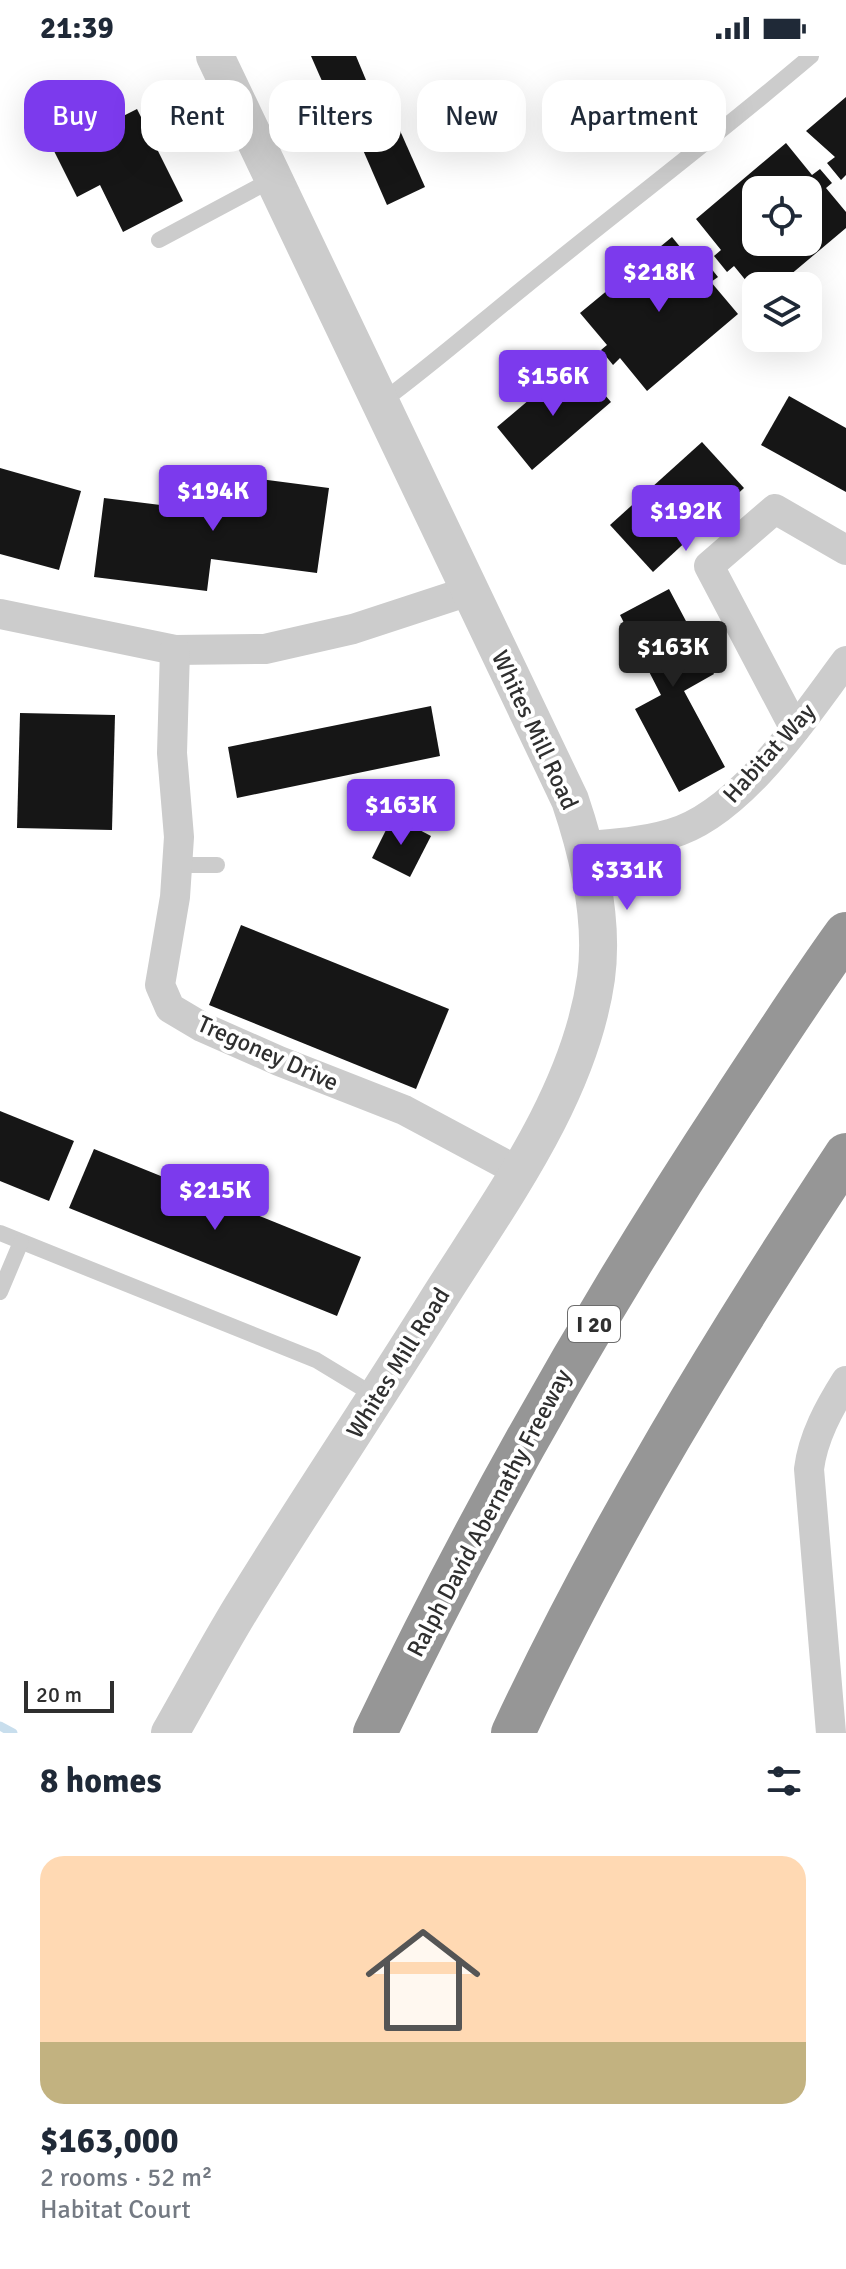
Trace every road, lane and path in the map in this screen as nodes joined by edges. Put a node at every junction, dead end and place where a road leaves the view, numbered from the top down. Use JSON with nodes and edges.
{"nodes":[{"id":1,"x":215,"y":56,"type":"edge"},
{"id":2,"x":811,"y":56,"type":"edge"},
{"id":3,"x":273,"y":179,"type":"junction"},
{"id":4,"x":159,"y":240,"type":"dead end"},
{"id":5,"x":380,"y":403,"type":"junction"},
{"id":6,"x":846,"y":550,"type":"edge"},
{"id":7,"x":469,"y":591,"type":"junction"},
{"id":8,"x":0,"y":614,"type":"edge"},
{"id":9,"x":175,"y":650,"type":"junction"},
{"id":10,"x":846,"y":661,"type":"edge"},
{"id":11,"x":795,"y":729,"type":"junction"},
{"id":12,"x":585,"y":846,"type":"junction"},
{"id":13,"x":177,"y":865,"type":"junction"},
{"id":14,"x":217,"y":865,"type":"dead end"},
{"id":15,"x":846,"y":934,"type":"edge"},
{"id":16,"x":846,"y":1155,"type":"edge"},
{"id":17,"x":518,"y":1171,"type":"junction"},
{"id":18,"x":0,"y":1233,"type":"edge"},
{"id":19,"x":21,"y":1242,"type":"junction"},
{"id":20,"x":0,"y":1292,"type":"edge"},
{"id":21,"x":846,"y":1381,"type":"edge"},
{"id":22,"x":377,"y":1397,"type":"junction"},
{"id":23,"x":170,"y":1733,"type":"edge"},
{"id":24,"x":375,"y":1733,"type":"edge"},
{"id":25,"x":513,"y":1733,"type":"edge"},
{"id":26,"x":831,"y":1733,"type":"edge"}],
"edges":[{"from":1,"to":3,"type":"street","name":"Whites Mill Road"},
{"from":2,"to":5,"type":"lane"},
{"from":3,"to":4,"type":"lane"},
{"from":3,"to":5,"type":"street","name":"Whites Mill Road"},
{"from":5,"to":7,"type":"street","name":"Whites Mill Road"},
{"from":6,"to":11,"type":"street"},
{"from":7,"to":9,"type":"street"},
{"from":7,"to":12,"type":"street","name":"Whites Mill Road"},
{"from":8,"to":9,"type":"street"},
{"from":9,"to":13,"type":"street","name":"Tregoney Drive"},
{"from":10,"to":11,"type":"street","name":"Habitat Way"},
{"from":11,"to":12,"type":"street","name":"Habitat Way"},
{"from":12,"to":17,"type":"street","name":"Whites Mill Road"},
{"from":13,"to":14,"type":"lane"},
{"from":13,"to":17,"type":"street","name":"Tregoney Drive"},
{"from":15,"to":24,"type":"highway","name":"Ralph David Abernathy Freeway","number":"I 20"},
{"from":16,"to":25,"type":"highway"},
{"from":17,"to":22,"type":"street","name":"Whites Mill Road"},
{"from":18,"to":19,"type":"lane"},
{"from":19,"to":20,"type":"lane"},
{"from":19,"to":22,"type":"lane"},
{"from":21,"to":26,"type":"street"},
{"from":22,"to":23,"type":"street","name":"Whites Mill Road"}]}
